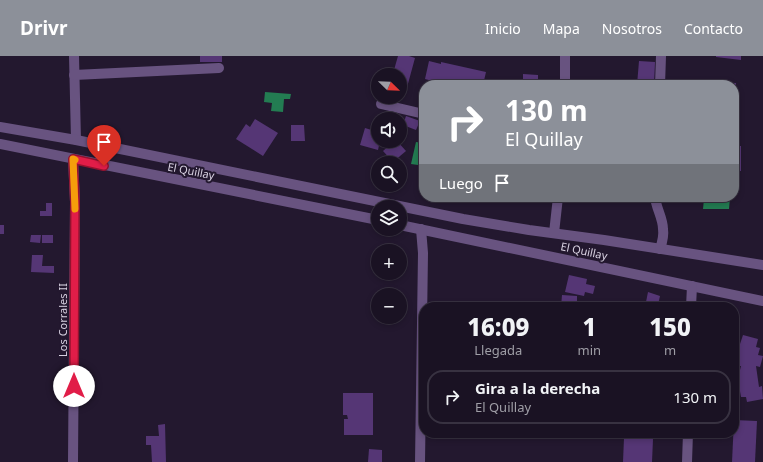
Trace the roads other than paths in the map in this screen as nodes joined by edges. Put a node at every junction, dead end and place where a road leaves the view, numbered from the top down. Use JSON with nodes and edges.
{"nodes":[{"id":1,"x":74,"y":56,"type":"edge"},
{"id":2,"x":565,"y":56,"type":"edge"},
{"id":3,"x":661,"y":56,"type":"edge"},
{"id":4,"x":219,"y":68,"type":"dead end"},
{"id":5,"x":74,"y":75,"type":"junction"},
{"id":6,"x":564,"y":80,"type":"edge"},
{"id":7,"x":660,"y":80,"type":"edge"},
{"id":8,"x":381,"y":104,"type":"dead end"},
{"id":9,"x":419,"y":113,"type":"edge"},
{"id":10,"x":0,"y":127,"type":"edge"},
{"id":11,"x":76,"y":140,"type":"junction"},
{"id":12,"x":0,"y":144,"type":"edge"},
{"id":13,"x":73,"y":159,"type":"junction"},
{"id":14,"x":557,"y":202,"type":"edge"},
{"id":15,"x":655,"y":202,"type":"edge"},
{"id":16,"x":371,"y":219,"type":"edge"},
{"id":17,"x":407,"y":226,"type":"edge"},
{"id":18,"x":422,"y":229,"type":"junction"},
{"id":19,"x":554,"y":233,"type":"junction"},
{"id":20,"x":660,"y":249,"type":"junction"},
{"id":21,"x":763,"y":265,"type":"edge"},
{"id":22,"x":692,"y":286,"type":"junction"},
{"id":23,"x":763,"y":301,"type":"edge"},
{"id":24,"x":422,"y":302,"type":"edge"},
{"id":25,"x":691,"y":302,"type":"edge"},
{"id":26,"x":420,"y":438,"type":"edge"},
{"id":27,"x":688,"y":438,"type":"edge"},
{"id":28,"x":73,"y":462,"type":"edge"},
{"id":29,"x":420,"y":462,"type":"edge"},
{"id":30,"x":687,"y":462,"type":"edge"}],
"edges":[{"from":1,"to":5,"type":"street"},
{"from":2,"to":6,"type":"street"},
{"from":3,"to":7,"type":"street"},
{"from":4,"to":5,"type":"street"},
{"from":5,"to":11,"type":"street"},
{"from":8,"to":9,"type":"street"},
{"from":10,"to":11,"type":"street"},
{"from":11,"to":19,"type":"street"},
{"from":12,"to":13,"type":"street","name":"El Quillay"},
{"from":13,"to":16,"type":"street","name":"El Quillay"},
{"from":13,"to":28,"type":"street","name":"Los Corrales II"},
{"from":14,"to":19,"type":"street"},
{"from":15,"to":20,"type":"street"},
{"from":17,"to":18,"type":"street","name":"El Quillay"},
{"from":18,"to":22,"type":"street","name":"El Quillay"},
{"from":18,"to":24,"type":"street"},
{"from":19,"to":20,"type":"street"},
{"from":20,"to":21,"type":"street"},
{"from":22,"to":23,"type":"street","name":"El Quillay"},
{"from":22,"to":25,"type":"street"},
{"from":26,"to":29,"type":"street"},
{"from":27,"to":30,"type":"street"}]}
